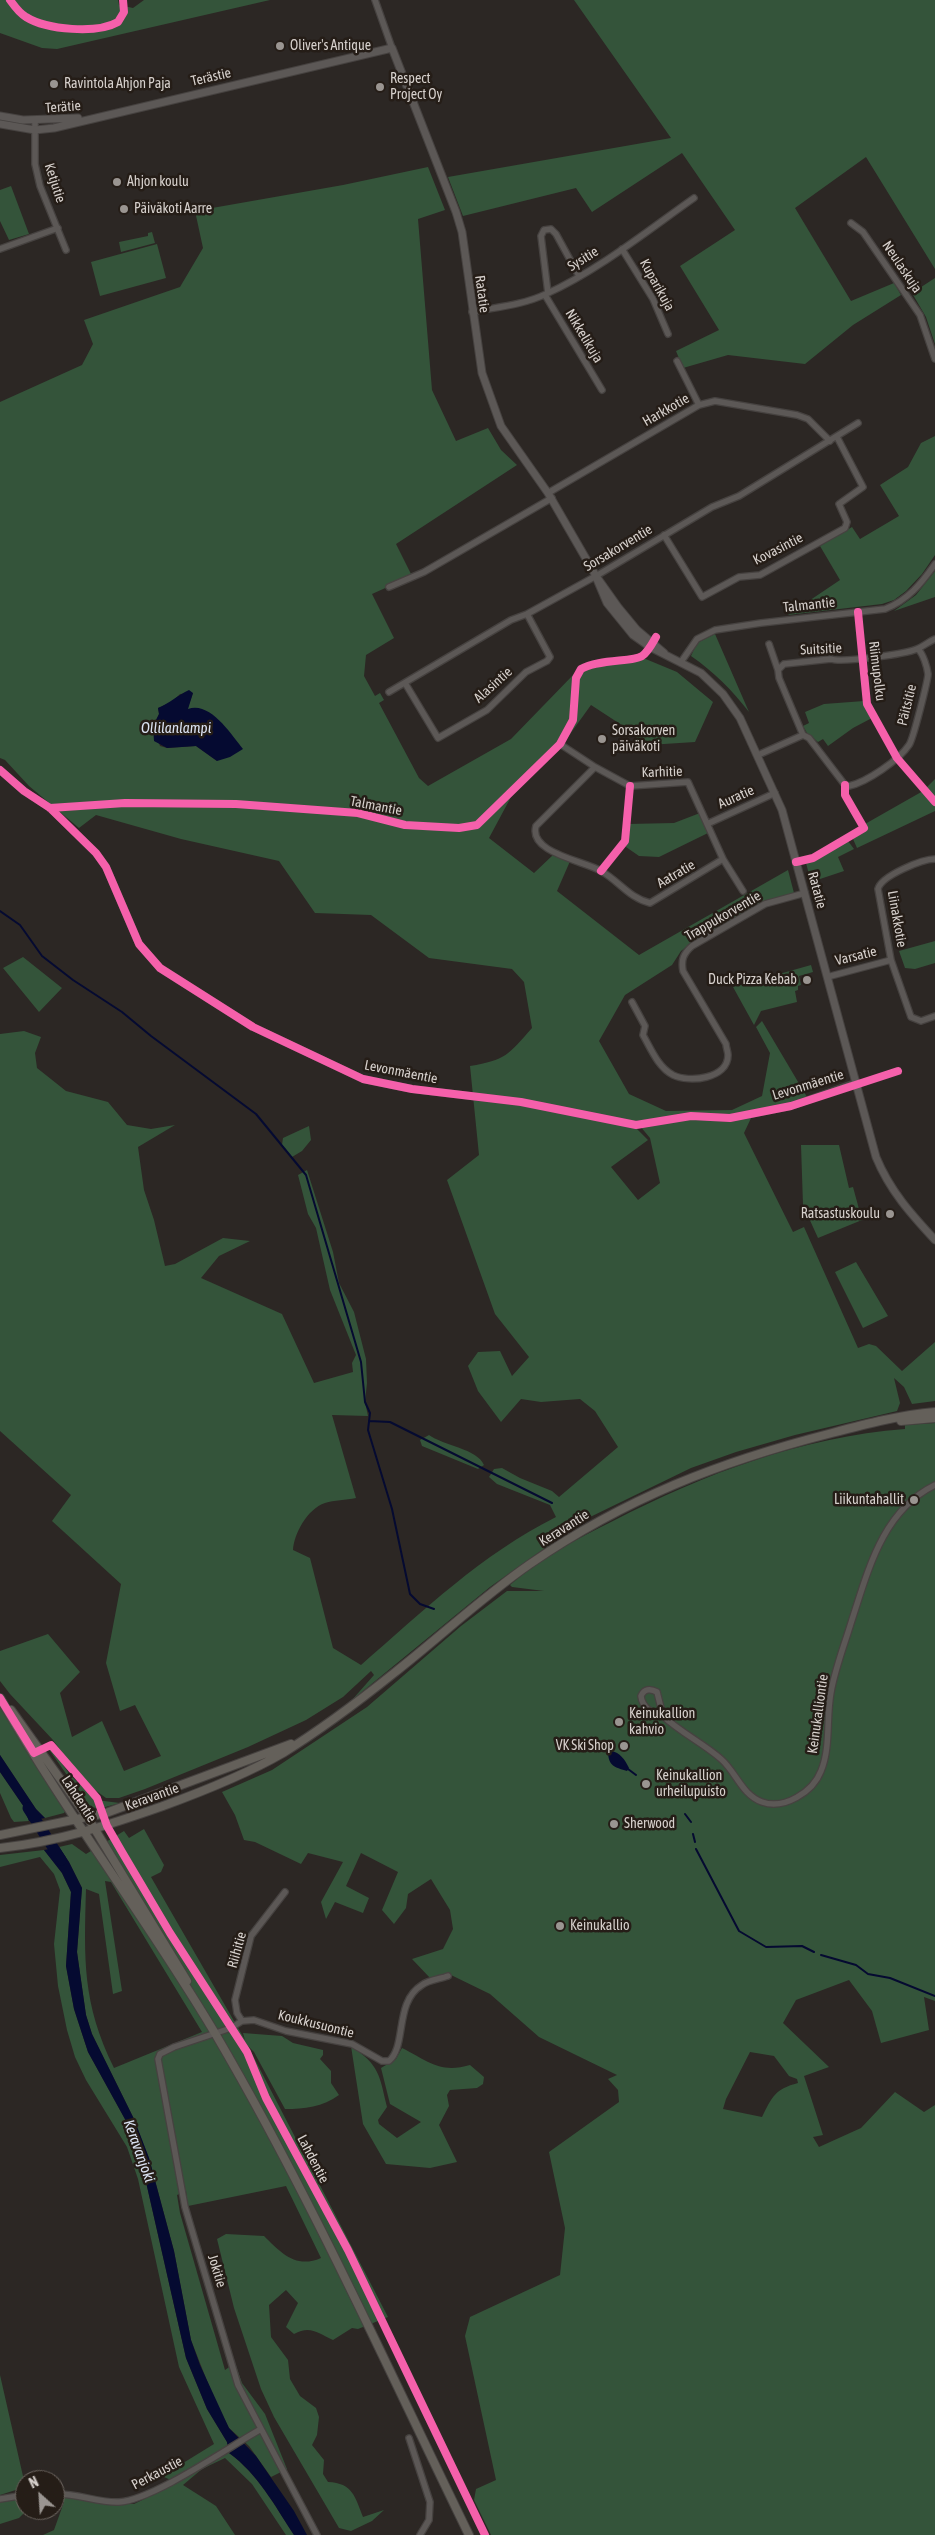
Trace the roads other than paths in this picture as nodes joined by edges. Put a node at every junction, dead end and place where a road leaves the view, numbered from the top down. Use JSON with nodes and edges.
{"nodes":[{"id":1,"x":375,"y":0,"type":"edge"},
{"id":2,"x":392,"y":48,"type":"junction"},
{"id":3,"x":0,"y":116,"type":"edge"},
{"id":4,"x":93,"y":117,"type":"junction"},
{"id":5,"x":35,"y":121,"type":"junction"},
{"id":6,"x":0,"y":124,"type":"edge"},
{"id":7,"x":35,"y":130,"type":"junction"},
{"id":8,"x":694,"y":198,"type":"dead end"},
{"id":9,"x":852,"y":223,"type":"dead end"},
{"id":10,"x":58,"y":228,"type":"junction"},
{"id":11,"x":0,"y":249,"type":"edge"},
{"id":12,"x":622,"y":249,"type":"junction"},
{"id":13,"x":66,"y":250,"type":"dead end"},
{"id":14,"x":579,"y":276,"type":"junction"},
{"id":15,"x":547,"y":294,"type":"junction"},
{"id":16,"x":472,"y":312,"type":"junction"},
{"id":17,"x":668,"y":334,"type":"dead end"},
{"id":18,"x":935,"y":359,"type":"edge"},
{"id":19,"x":677,"y":361,"type":"dead end"},
{"id":20,"x":602,"y":390,"type":"dead end"},
{"id":21,"x":698,"y":406,"type":"junction"},
{"id":22,"x":858,"y":423,"type":"dead end"},
{"id":23,"x":837,"y":437,"type":"junction"},
{"id":24,"x":830,"y":441,"type":"junction"},
{"id":25,"x":550,"y":496,"type":"junction"},
{"id":26,"x":664,"y":535,"type":"junction"},
{"id":27,"x":935,"y":564,"type":"edge"},
{"id":28,"x":596,"y":576,"type":"junction"},
{"id":29,"x":389,"y":587,"type":"dead end"},
{"id":30,"x":527,"y":614,"type":"junction"},
{"id":31,"x":935,"y":639,"type":"edge"},
{"id":32,"x":769,"y":644,"type":"dead end"},
{"id":33,"x":918,"y":649,"type":"junction"},
{"id":34,"x":681,"y":662,"type":"junction"},
{"id":35,"x":778,"y":670,"type":"junction"},
{"id":36,"x":406,"y":683,"type":"junction"},
{"id":37,"x":389,"y":692,"type":"dead end"},
{"id":38,"x":803,"y":735,"type":"junction"},
{"id":39,"x":560,"y":744,"type":"dead end"},
{"id":40,"x":758,"y":755,"type":"junction"},
{"id":41,"x":595,"y":767,"type":"junction"},
{"id":42,"x":0,"y":770,"type":"edge"},
{"id":43,"x":775,"y":793,"type":"junction"},
{"id":44,"x":707,"y":824,"type":"junction"},
{"id":45,"x":723,"y":859,"type":"junction"},
{"id":46,"x":935,"y":859,"type":"edge"},
{"id":47,"x":743,"y":891,"type":"dead end"},
{"id":48,"x":805,"y":893,"type":"junction"},
{"id":49,"x":892,"y":960,"type":"junction"},
{"id":50,"x":827,"y":977,"type":"junction"},
{"id":51,"x":632,"y":1002,"type":"dead end"},
{"id":52,"x":935,"y":1016,"type":"edge"},
{"id":53,"x":855,"y":1083,"type":"junction"},
{"id":54,"x":935,"y":1240,"type":"edge"},
{"id":55,"x":935,"y":1412,"type":"edge"},
{"id":56,"x":935,"y":1418,"type":"edge"},
{"id":57,"x":884,"y":1421,"type":"junction"},
{"id":58,"x":935,"y":1485,"type":"edge"},
{"id":59,"x":0,"y":1697,"type":"edge"},
{"id":60,"x":663,"y":1716,"type":"junction"},
{"id":61,"x":302,"y":1739,"type":"junction"},
{"id":62,"x":88,"y":1818,"type":"junction"},
{"id":63,"x":77,"y":1821,"type":"junction"},
{"id":64,"x":95,"y":1830,"type":"junction"},
{"id":65,"x":85,"y":1832,"type":"junction"},
{"id":66,"x":0,"y":1835,"type":"edge"},
{"id":67,"x":0,"y":1848,"type":"edge"},
{"id":68,"x":285,"y":1892,"type":"dead end"},
{"id":69,"x":448,"y":1976,"type":"dead end"},
{"id":70,"x":203,"y":2014,"type":"junction"},
{"id":71,"x":242,"y":2021,"type":"junction"},
{"id":72,"x":214,"y":2033,"type":"junction"},
{"id":73,"x":261,"y":2429,"type":"junction"},
{"id":74,"x":409,"y":2438,"type":"dead end"},
{"id":75,"x":65,"y":2495,"type":"edge"},
{"id":76,"x":15,"y":2497,"type":"edge"},
{"id":77,"x":0,"y":2499,"type":"edge"},
{"id":78,"x":317,"y":2535,"type":"edge"},
{"id":79,"x":420,"y":2535,"type":"edge"},
{"id":80,"x":469,"y":2535,"type":"edge"}],
"edges":[{"from":1,"to":2,"type":"street","name":"Ratatie"},
{"from":2,"to":4,"type":"street","name":"Terästie"},
{"from":2,"to":16,"type":"street","name":"Ratatie"},
{"from":3,"to":5,"type":"street","name":"Terätie"},
{"from":4,"to":5,"type":"street","name":"Terätie"},
{"from":4,"to":7,"type":"street","name":"Terästie"},
{"from":5,"to":7,"type":"street","name":"Ketjutie"},
{"from":6,"to":7,"type":"street","name":"Terästie"},
{"from":7,"to":10,"type":"street","name":"Ketjutie"},
{"from":8,"to":12,"type":"street","name":"Sysitie"},
{"from":9,"to":18,"type":"street","name":"Neulaskuja"},
{"from":10,"to":11,"type":"street"},
{"from":10,"to":13,"type":"street","name":"Ketjutie"},
{"from":12,"to":14,"type":"street","name":"Sysitie"},
{"from":12,"to":17,"type":"street","name":"Kuparikuja"},
{"from":14,"to":15,"type":"street","name":"Sysitie"},
{"from":14,"to":15,"type":"street"},
{"from":15,"to":16,"type":"street","name":"Sysitie"},
{"from":15,"to":20,"type":"street","name":"Nikkelikuja"},
{"from":16,"to":25,"type":"street","name":"Ratatie"},
{"from":19,"to":21,"type":"street"},
{"from":21,"to":24,"type":"street","name":"Harkkotie"},
{"from":21,"to":25,"type":"street","name":"Harkkotie"},
{"from":22,"to":23,"type":"street","name":"Sorsakorventie"},
{"from":23,"to":24,"type":"street","name":"Sorsakorventie"},
{"from":23,"to":26,"type":"street","name":"Kovasintie"},
{"from":24,"to":26,"type":"street","name":"Sorsakorventie"},
{"from":25,"to":28,"type":"street","name":"Ratatie"},
{"from":25,"to":29,"type":"street","name":"Harkkotie"},
{"from":26,"to":28,"type":"street","name":"Sorsakorventie"},
{"from":27,"to":34,"type":"street","name":"Talmantie"},
{"from":28,"to":30,"type":"street","name":"Sorsakorventie"},
{"from":28,"to":34,"type":"street","name":"Ratatie"},
{"from":30,"to":36,"type":"street","name":"Sorsakorventie"},
{"from":30,"to":36,"type":"street","name":"Alasintie"},
{"from":31,"to":33,"type":"street","name":"Suitsitie"},
{"from":32,"to":35,"type":"street"},
{"from":33,"to":35,"type":"street","name":"Suitsitie"},
{"from":33,"to":38,"type":"street","name":"Päitsitie"},
{"from":34,"to":40,"type":"street","name":"Ratatie"},
{"from":35,"to":38,"type":"street"},
{"from":36,"to":37,"type":"street","name":"Sorsakorventie"},
{"from":38,"to":40,"type":"street"},
{"from":39,"to":41,"type":"street"},
{"from":40,"to":43,"type":"street","name":"Ratatie"},
{"from":41,"to":44,"type":"street","name":"Karhitie"},
{"from":41,"to":45,"type":"street","name":"Aatratie"},
{"from":42,"to":53,"type":"street","name":"Levonmäentie"},
{"from":43,"to":44,"type":"street","name":"Auratie"},
{"from":43,"to":48,"type":"street","name":"Ratatie"},
{"from":44,"to":45,"type":"street"},
{"from":45,"to":47,"type":"street"},
{"from":46,"to":49,"type":"street","name":"Liinakkotie"},
{"from":48,"to":50,"type":"street","name":"Ratatie"},
{"from":48,"to":51,"type":"street","name":"Trappukorventie"},
{"from":49,"to":50,"type":"street","name":"Varsatie"},
{"from":49,"to":52,"type":"street"},
{"from":50,"to":53,"type":"street","name":"Ratatie"},
{"from":53,"to":54,"type":"street","name":"Ratatie"},
{"from":55,"to":57,"type":"main road","name":"Keravantie"},
{"from":56,"to":57,"type":"main road","name":"Keravantie"},
{"from":57,"to":61,"type":"main road","name":"Keravantie"},
{"from":58,"to":60,"type":"street","name":"Keinukalliontie"},
{"from":59,"to":62,"type":"main road","name":"Lahdentie"},
{"from":59,"to":63,"type":"main road","name":"Lahdentie"},
{"from":60,"to":60,"type":"street","name":"Keinukalliontie"},
{"from":61,"to":62,"type":"main road","name":"Keravantie"},
{"from":61,"to":64,"type":"main road","name":"Keravantie"},
{"from":62,"to":63,"type":"main road","name":"Keravantie"},
{"from":62,"to":64,"type":"main road","name":"Lahdentie"},
{"from":63,"to":65,"type":"main road","name":"Lahdentie"},
{"from":63,"to":66,"type":"main road","name":"Keravantie"},
{"from":64,"to":65,"type":"main road","name":"Keravantie"},
{"from":64,"to":70,"type":"main road","name":"Lahdentie"},
{"from":65,"to":67,"type":"main road","name":"Keravantie"},
{"from":65,"to":70,"type":"main road","name":"Lahdentie"},
{"from":68,"to":71,"type":"street","name":"Riihitie"},
{"from":69,"to":71,"type":"street","name":"Koukkusuontie"},
{"from":70,"to":72,"type":"main road","name":"Lahdentie"},
{"from":71,"to":72,"type":"street"},
{"from":72,"to":73,"type":"street","name":"Jokitie"},
{"from":72,"to":80,"type":"main road","name":"Lahdentie"},
{"from":73,"to":75,"type":"street","name":"Perkaustie"},
{"from":73,"to":78,"type":"street","name":"Jokitie"},
{"from":74,"to":79,"type":"street"},
{"from":76,"to":77,"type":"street"}]}
